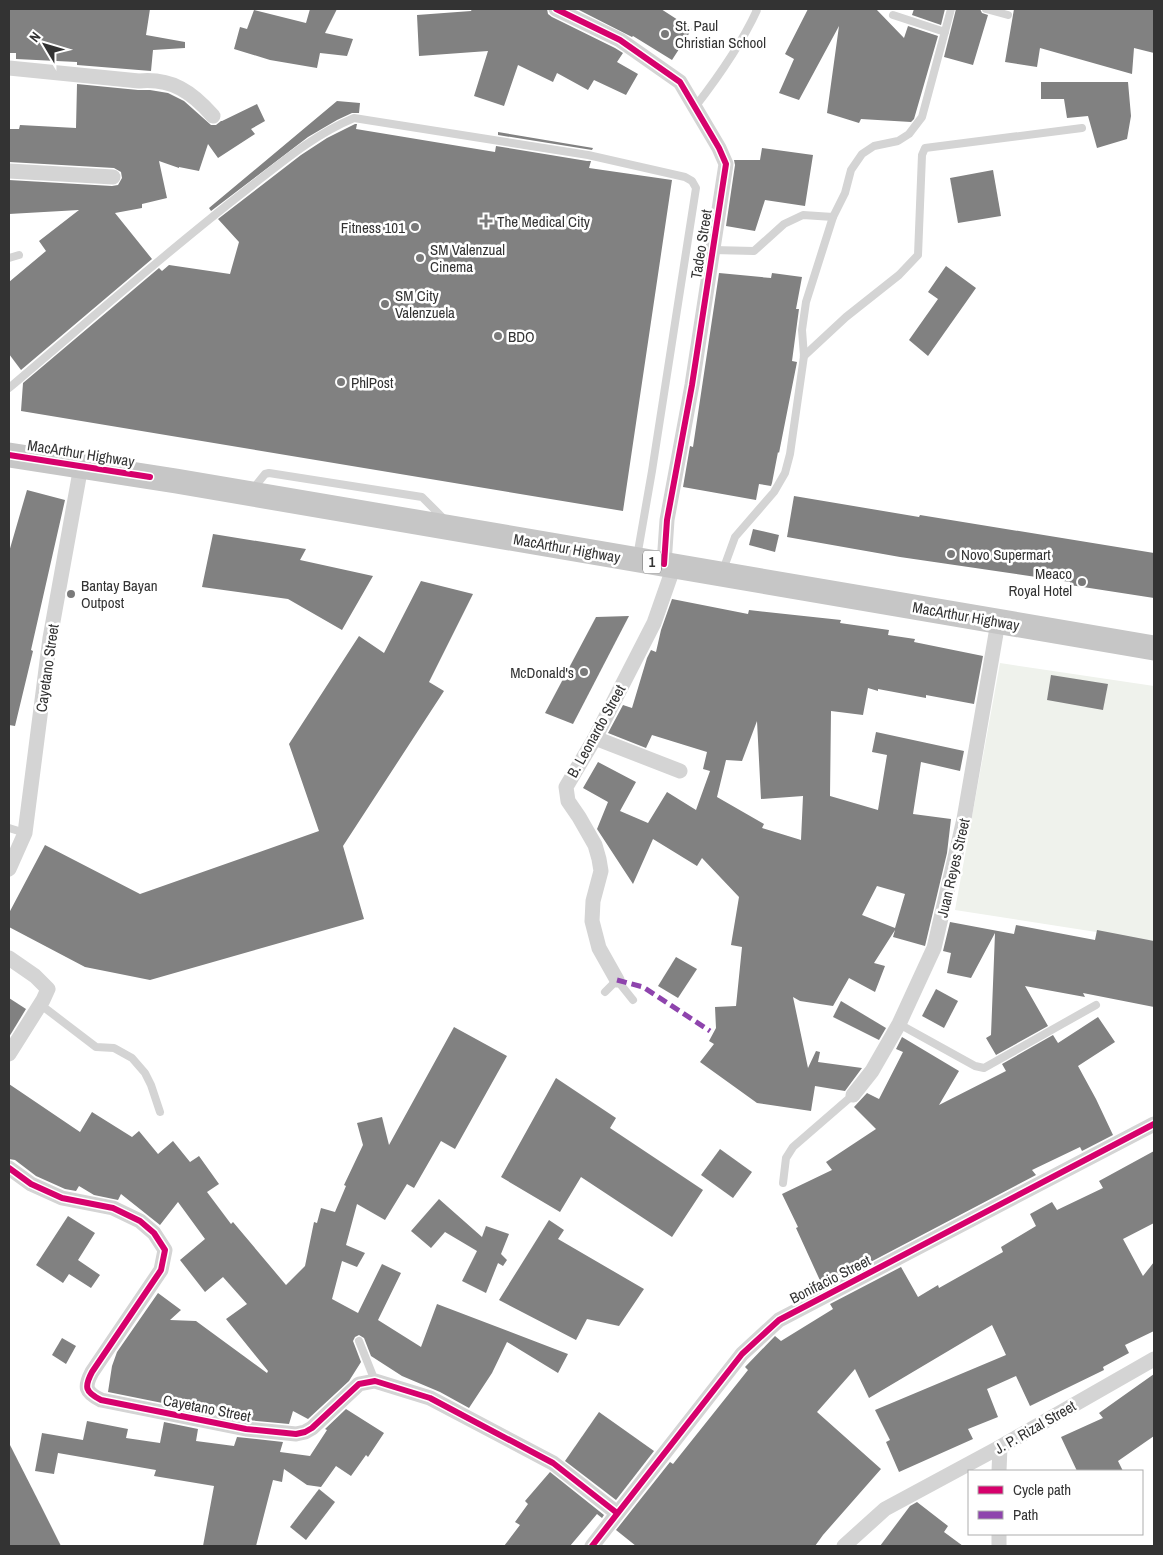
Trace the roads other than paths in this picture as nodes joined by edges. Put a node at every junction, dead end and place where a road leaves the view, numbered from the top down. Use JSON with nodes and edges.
{"nodes":[{"id":1,"x":556,"y":9,"type":"edge"},
{"id":2,"x":757,"y":9,"type":"edge"},
{"id":3,"x":951,"y":9,"type":"edge"},
{"id":4,"x":986,"y":9,"type":"edge"},
{"id":5,"x":893,"y":15,"type":"dead end"},
{"id":6,"x":1008,"y":15,"type":"dead end"},
{"id":7,"x":944,"y":32,"type":"junction"},
{"id":8,"x":9,"y":68,"type":"edge"},
{"id":9,"x":694,"y":107,"type":"junction"},
{"id":10,"x":213,"y":116,"type":"dead end"},
{"id":11,"x":1082,"y":128,"type":"dead end"},
{"id":12,"x":9,"y":171,"type":"edge"},
{"id":13,"x":113,"y":177,"type":"dead end"},
{"id":14,"x":833,"y":217,"type":"junction"},
{"id":15,"x":713,"y":250,"type":"junction"},
{"id":16,"x":19,"y":255,"type":"dead end"},
{"id":17,"x":9,"y":258,"type":"edge"},
{"id":18,"x":804,"y":356,"type":"junction"},
{"id":19,"x":9,"y":388,"type":"edge"},
{"id":20,"x":9,"y":455,"type":"edge"},
{"id":21,"x":81,"y":466,"type":"junction"},
{"id":22,"x":637,"y":560,"type":"junction"},
{"id":23,"x":669,"y":565,"type":"junction"},
{"id":24,"x":722,"y":574,"type":"junction"},
{"id":25,"x":998,"y":622,"type":"junction"},
{"id":26,"x":1154,"y":648,"type":"edge"},
{"id":27,"x":595,"y":738,"type":"junction"},
{"id":28,"x":680,"y":772,"type":"dead end"},
{"id":29,"x":9,"y":828,"type":"edge"},
{"id":30,"x":25,"y":833,"type":"junction"},
{"id":31,"x":9,"y":868,"type":"edge"},
{"id":32,"x":9,"y":958,"type":"edge"},
{"id":33,"x":617,"y":980,"type":"junction"},
{"id":34,"x":605,"y":992,"type":"dead end"},
{"id":35,"x":632,"y":1000,"type":"dead end"},
{"id":36,"x":40,"y":1004,"type":"junction"},
{"id":37,"x":1096,"y":1005,"type":"dead end"},
{"id":38,"x":899,"y":1024,"type":"junction"},
{"id":39,"x":9,"y":1054,"type":"edge"},
{"id":40,"x":853,"y":1095,"type":"joint"},
{"id":41,"x":160,"y":1112,"type":"dead end"},
{"id":42,"x":1154,"y":1124,"type":"edge"},
{"id":43,"x":9,"y":1168,"type":"edge"},
{"id":44,"x":783,"y":1183,"type":"dead end"},
{"id":45,"x":359,"y":1340,"type":"dead end"},
{"id":46,"x":1154,"y":1359,"type":"edge"},
{"id":47,"x":374,"y":1381,"type":"junction"},
{"id":48,"x":1000,"y":1447,"type":"junction"},
{"id":49,"x":999,"y":1470,"type":"edge"},
{"id":50,"x":617,"y":1513,"type":"junction"},
{"id":51,"x":592,"y":1546,"type":"edge"},
{"id":52,"x":844,"y":1546,"type":"edge"}],
"edges":[{"from":1,"to":9,"type":"street","name":"Tadeo Street"},
{"from":2,"to":9,"type":"lane"},
{"from":3,"to":7,"type":"lane"},
{"from":4,"to":6,"type":"lane"},
{"from":5,"to":7,"type":"lane"},
{"from":7,"to":14,"type":"lane"},
{"from":8,"to":10,"type":"street"},
{"from":9,"to":15,"type":"street","name":"Tadeo Street"},
{"from":11,"to":18,"type":"lane"},
{"from":12,"to":13,"type":"street"},
{"from":14,"to":15,"type":"lane"},
{"from":14,"to":18,"type":"lane"},
{"from":15,"to":23,"type":"street","name":"Tadeo Street"},
{"from":16,"to":17,"type":"lane"},
{"from":18,"to":24,"type":"lane"},
{"from":19,"to":22,"type":"lane"},
{"from":20,"to":21,"type":"highway","name":"MacArthur Highway","number":"1"},
{"from":21,"to":22,"type":"highway","name":"MacArthur Highway","number":"1"},
{"from":21,"to":30,"type":"street","name":"Cayetano Street"},
{"from":22,"to":23,"type":"highway","name":"MacArthur Highway","number":"1"},
{"from":23,"to":24,"type":"highway","name":"MacArthur Highway","number":"1"},
{"from":23,"to":27,"type":"street","name":"B. Leonardo Street"},
{"from":24,"to":25,"type":"highway","name":"MacArthur Highway","number":"1"},
{"from":25,"to":26,"type":"highway","name":"MacArthur Highway","number":"1"},
{"from":25,"to":38,"type":"street","name":"Juan Reyes Street"},
{"from":27,"to":28,"type":"street"},
{"from":27,"to":33,"type":"street","name":"B. Leonardo Street"},
{"from":29,"to":30,"type":"lane"},
{"from":30,"to":31,"type":"street","name":"Cayetano Street"},
{"from":32,"to":36,"type":"street"},
{"from":33,"to":34,"type":"lane"},
{"from":33,"to":35,"type":"lane"},
{"from":36,"to":39,"type":"street"},
{"from":36,"to":41,"type":"lane"},
{"from":37,"to":38,"type":"lane"},
{"from":38,"to":40,"type":"street","name":"Juan Reyes Street"},
{"from":40,"to":44,"type":"lane"},
{"from":42,"to":50,"type":"street","name":"Bonifacio Street"},
{"from":43,"to":47,"type":"street","name":"Cayetano Street"},
{"from":45,"to":47,"type":"lane"},
{"from":46,"to":48,"type":"street","name":"J. P. Rizal Street"},
{"from":47,"to":50,"type":"street"},
{"from":48,"to":49,"type":"street"},
{"from":48,"to":52,"type":"street","name":"J. P. Rizal Street"},
{"from":50,"to":51,"type":"street","name":"Bonifacio Street"}]}
